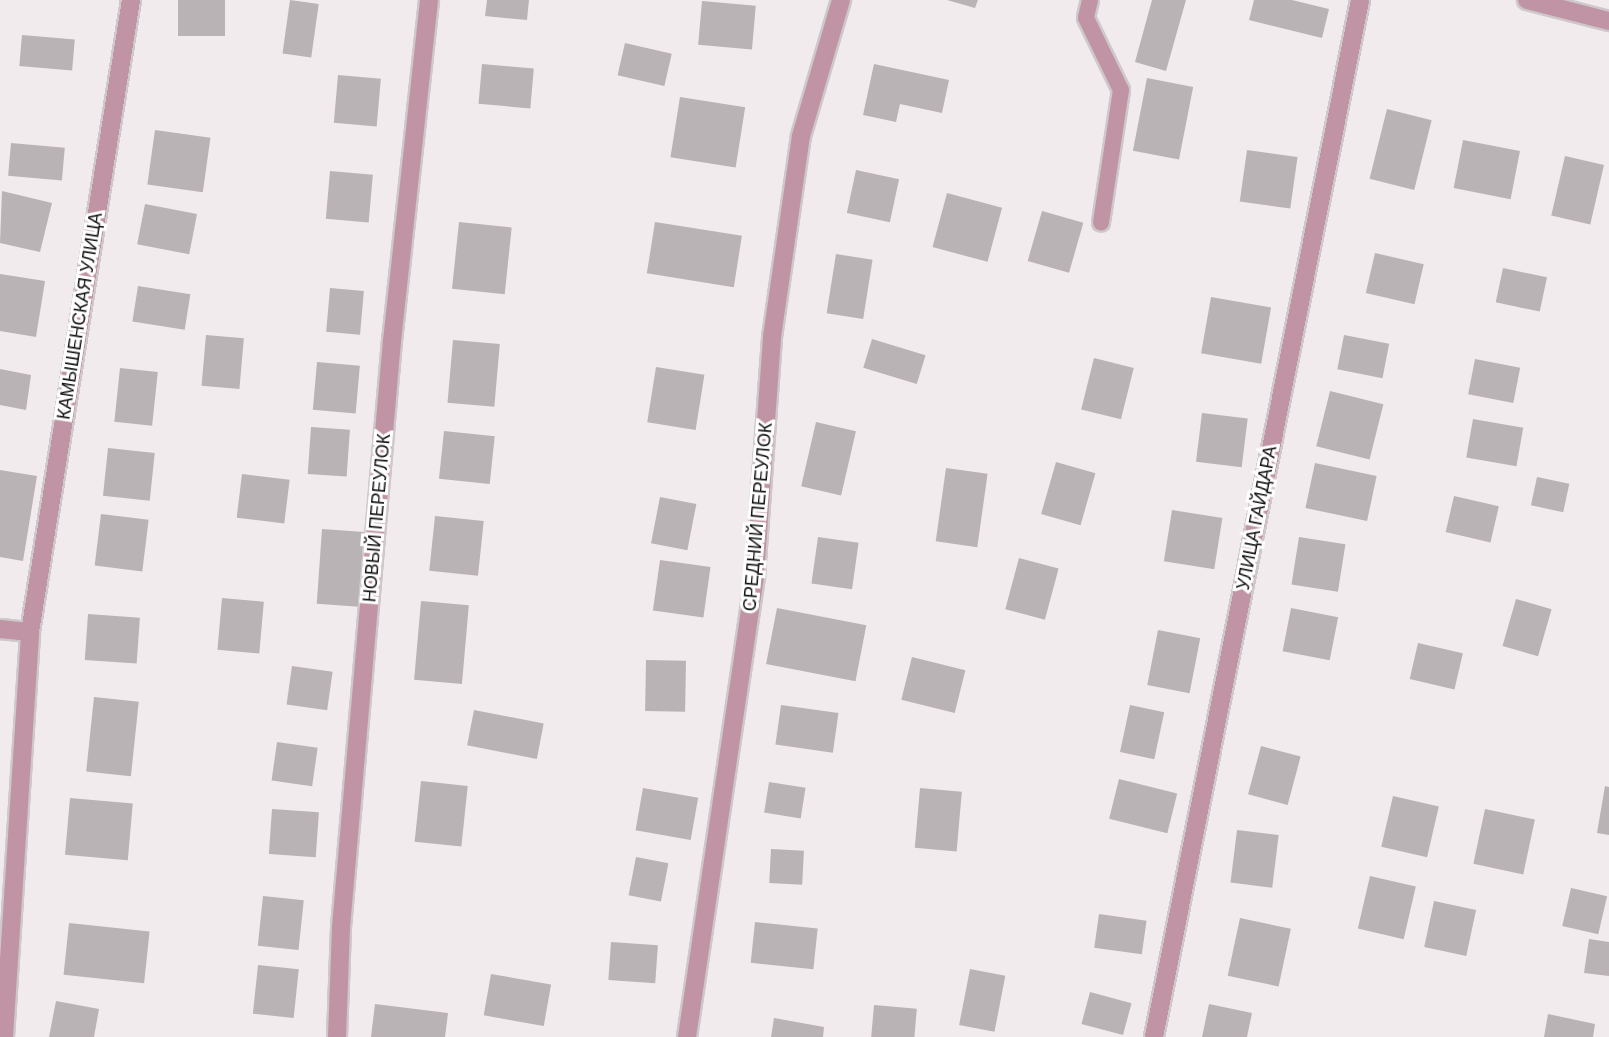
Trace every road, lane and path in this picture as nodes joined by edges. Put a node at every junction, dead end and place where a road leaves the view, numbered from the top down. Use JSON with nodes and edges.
{"nodes":[{"id":1,"x":131,"y":0,"type":"edge"},
{"id":2,"x":429,"y":0,"type":"edge"},
{"id":3,"x":841,"y":0,"type":"edge"},
{"id":4,"x":1090,"y":0,"type":"edge"},
{"id":5,"x":1360,"y":0,"type":"edge"},
{"id":6,"x":1527,"y":0,"type":"edge"},
{"id":7,"x":1609,"y":21,"type":"edge"},
{"id":8,"x":1101,"y":223,"type":"dead end"},
{"id":9,"x":0,"y":629,"type":"edge"},
{"id":10,"x":30,"y":632,"type":"junction"},
{"id":11,"x":4,"y":1037,"type":"edge"},
{"id":12,"x":337,"y":1037,"type":"edge"},
{"id":13,"x":687,"y":1037,"type":"edge"},
{"id":14,"x":1154,"y":1037,"type":"edge"}],
"edges":[{"from":1,"to":10,"type":"street","name":"КАМЫШЕНСКАЯ УЛИЦА"},
{"from":2,"to":12,"type":"street","name":"НОВЫЙ ПЕРЕУЛОК"},
{"from":3,"to":13,"type":"street","name":"СРЕДНИЙ ПЕРЕУЛОК"},
{"from":4,"to":8,"type":"lane"},
{"from":5,"to":14,"type":"street","name":"УЛИЦА ГАЙДАРА"},
{"from":6,"to":7,"type":"street"},
{"from":9,"to":10,"type":"street"},
{"from":10,"to":11,"type":"street","name":"КАМЫШЕНСКАЯ УЛИЦА"}]}
